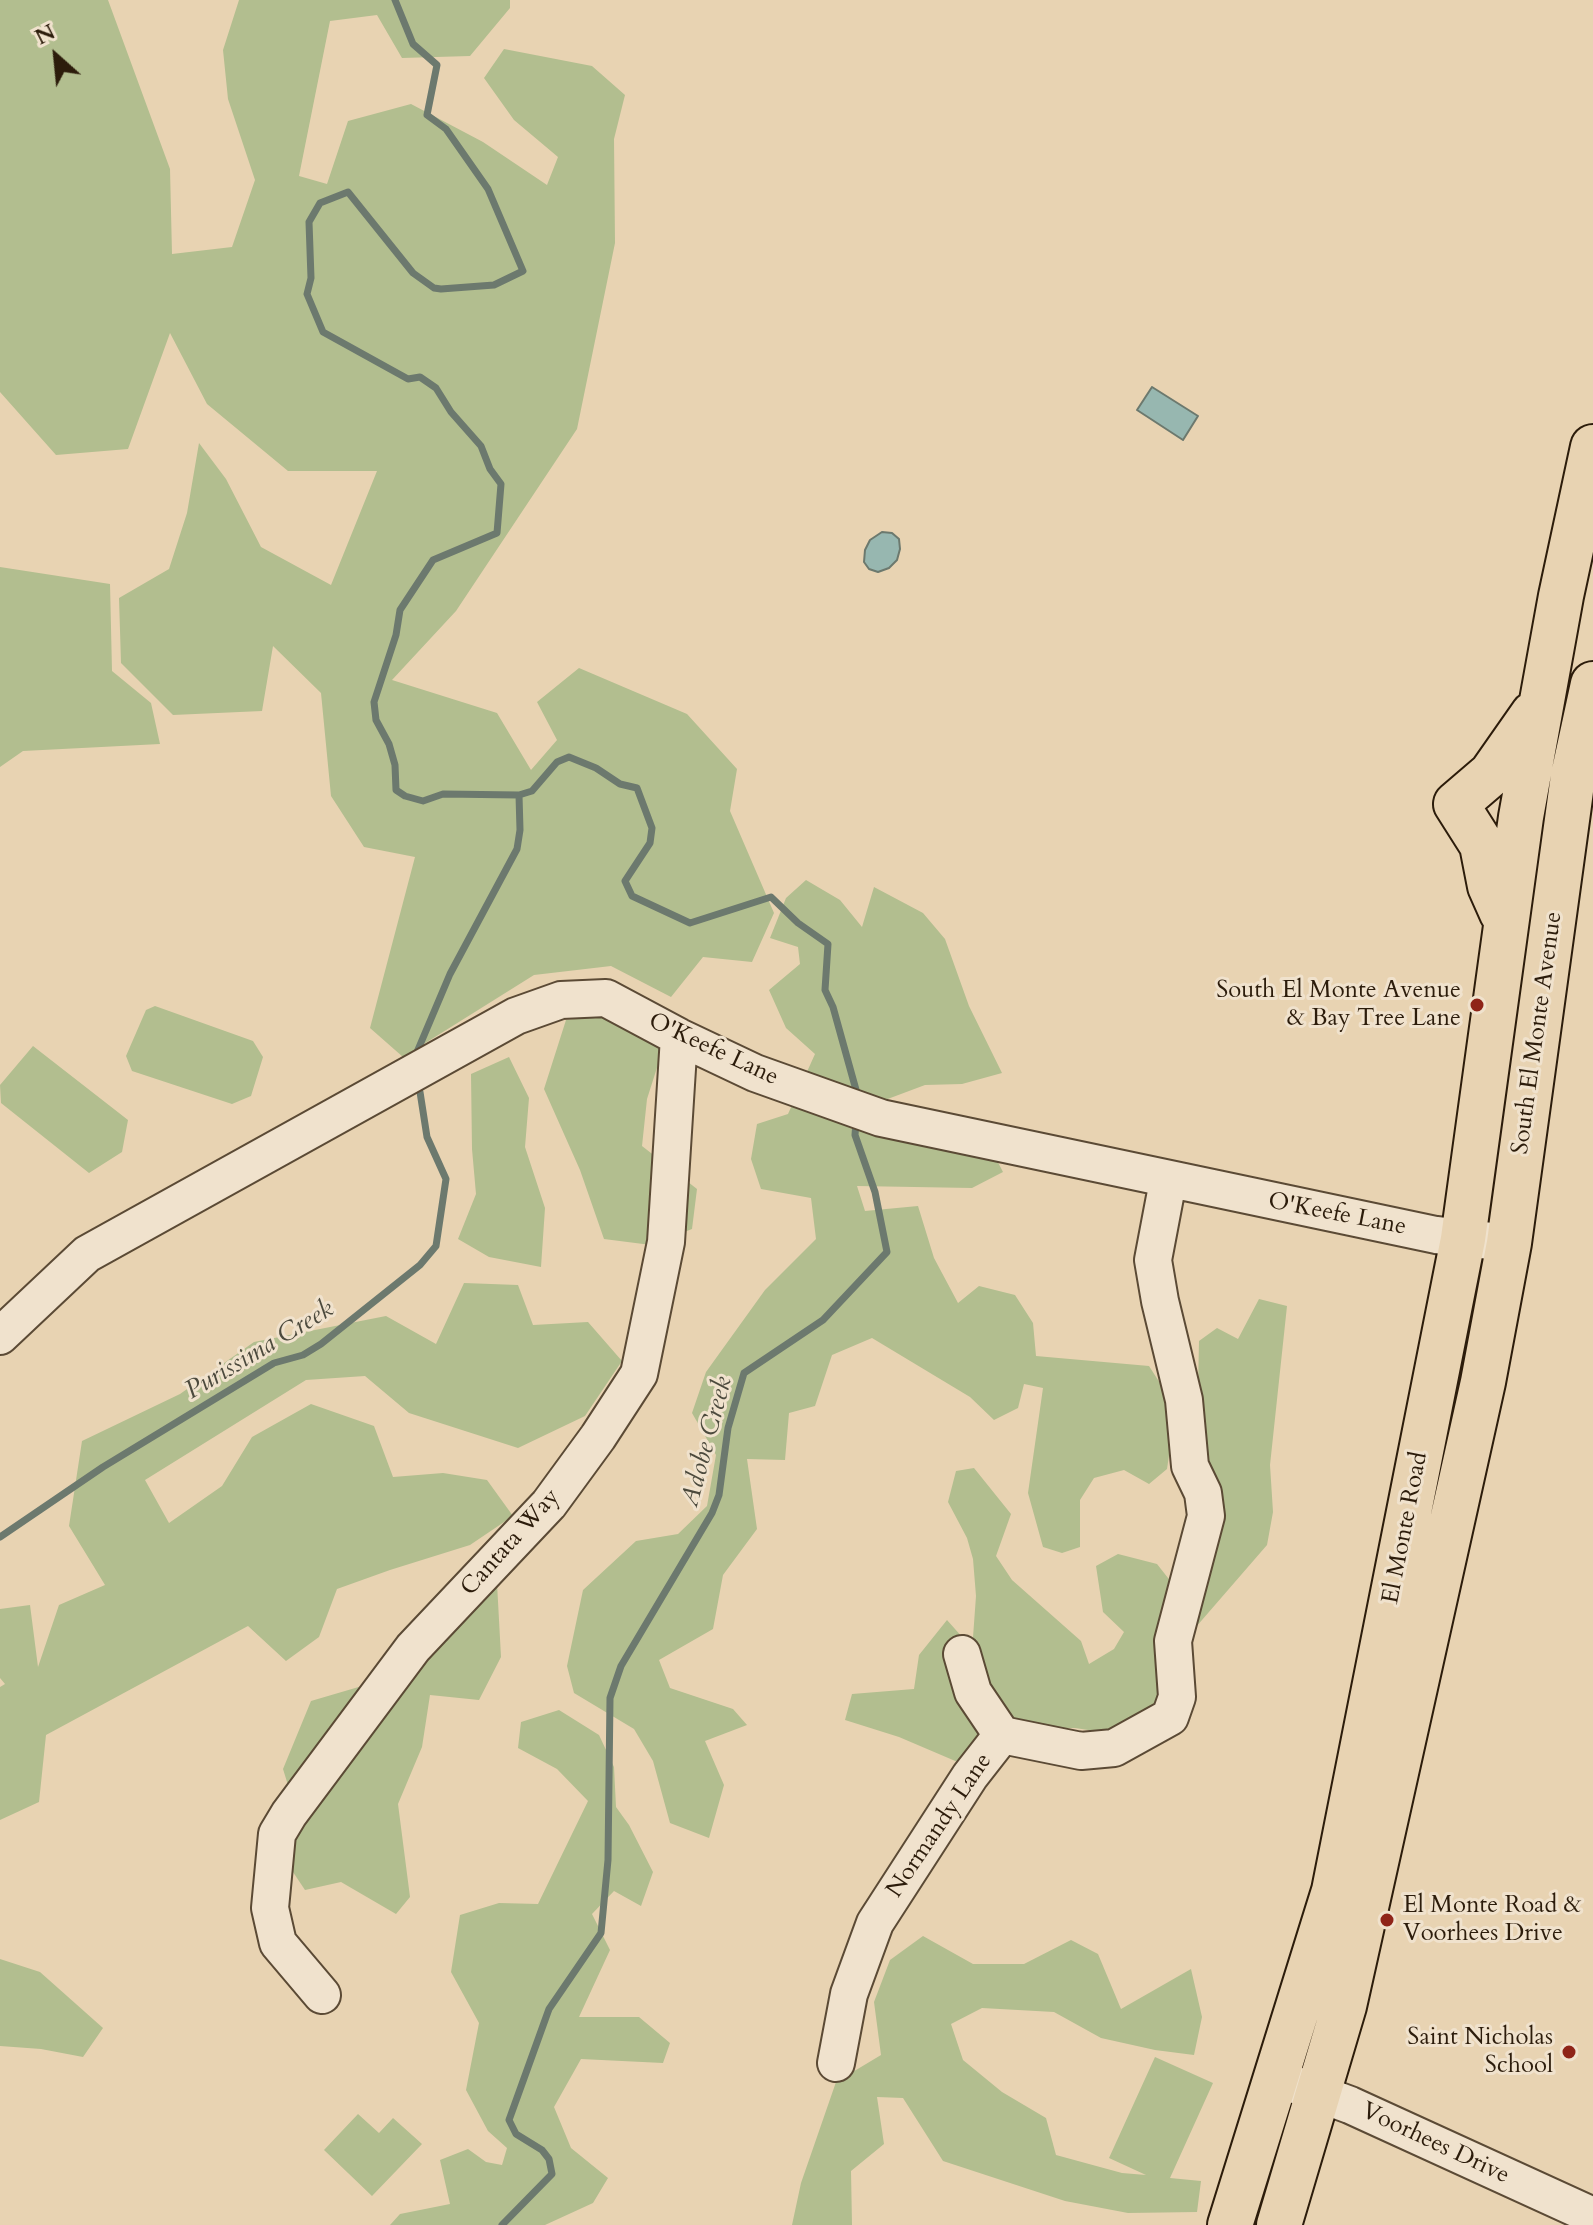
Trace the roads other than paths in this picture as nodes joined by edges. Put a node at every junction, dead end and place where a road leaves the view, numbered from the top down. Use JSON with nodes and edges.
{"nodes":[{"id":1,"x":1593,"y":447,"type":"edge"},
{"id":2,"x":1593,"y":684,"type":"edge"},
{"id":3,"x":1541,"y":702,"type":"junction"},
{"id":4,"x":1581,"y":810,"type":"edge"},
{"id":5,"x":1521,"y":817,"type":"junction"},
{"id":6,"x":1507,"y":924,"type":"junction"},
{"id":7,"x":679,"y":1037,"type":"junction"},
{"id":8,"x":1168,"y":1181,"type":"junction"},
{"id":9,"x":1463,"y":1239,"type":"junction"},
{"id":10,"x":1509,"y":1243,"type":"junction"},
{"id":11,"x":0,"y":1336,"type":"edge"},
{"id":12,"x":1483,"y":1382,"type":"joint"},
{"id":13,"x":962,"y":1654,"type":"dead end"},
{"id":14,"x":1002,"y":1735,"type":"junction"},
{"id":15,"x":322,"y":1995,"type":"dead end"},
{"id":16,"x":836,"y":2063,"type":"dead end"},
{"id":17,"x":1274,"y":2077,"type":"junction"},
{"id":18,"x":1319,"y":2092,"type":"junction"},
{"id":19,"x":1593,"y":2216,"type":"edge"},
{"id":20,"x":1230,"y":2225,"type":"edge"},
{"id":21,"x":1279,"y":2225,"type":"edge"}],
"edges":[{"from":1,"to":3,"type":"main road"},
{"from":2,"to":4,"type":"main road","name":"South El Monte Avenue"},
{"from":3,"to":5,"type":"main road"},
{"from":3,"to":6,"type":"main road"},
{"from":4,"to":5,"type":"street"},
{"from":4,"to":10,"type":"main road","name":"South El Monte Avenue"},
{"from":5,"to":6,"type":"main road","name":"El Monte Road"},
{"from":6,"to":9,"type":"main road","name":"El Monte Road"},
{"from":7,"to":8,"type":"street","name":"O'Keefe Lane"},
{"from":7,"to":11,"type":"street","name":"O'Keefe Lane"},
{"from":7,"to":15,"type":"street","name":"Cantata Way"},
{"from":8,"to":9,"type":"street","name":"O'Keefe Lane"},
{"from":8,"to":14,"type":"street","name":"Normandy Lane"},
{"from":9,"to":10,"type":"street","name":"O'Keefe Lane"},
{"from":9,"to":17,"type":"main road","name":"El Monte Road"},
{"from":10,"to":12,"type":"main road","name":"South El Monte Avenue"},
{"from":12,"to":18,"type":"main road","name":"El Monte Road"},
{"from":13,"to":14,"type":"street"},
{"from":14,"to":16,"type":"street","name":"Normandy Lane"},
{"from":17,"to":18,"type":"street","name":"Voorhees Drive"},
{"from":17,"to":20,"type":"main road","name":"El Monte Road"},
{"from":18,"to":19,"type":"street","name":"Voorhees Drive"},
{"from":18,"to":21,"type":"main road","name":"El Monte Road"}]}
